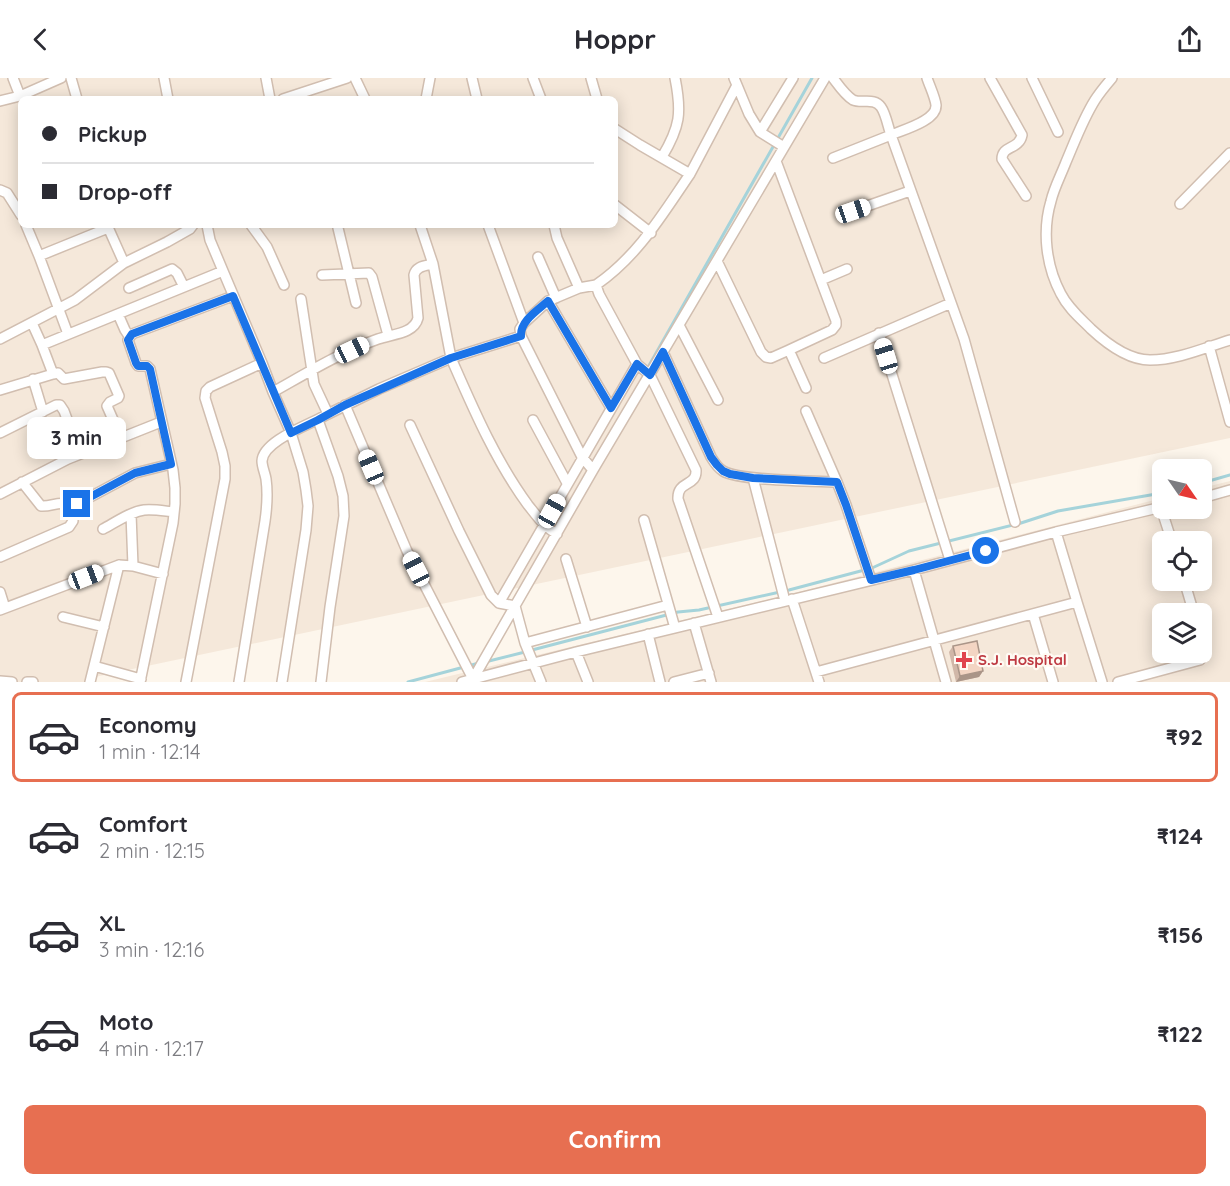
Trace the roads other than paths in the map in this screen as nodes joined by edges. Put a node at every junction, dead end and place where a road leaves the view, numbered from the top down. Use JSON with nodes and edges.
{"nodes":[{"id":1,"x":13,"y":78,"type":"edge"},
{"id":2,"x":60,"y":78,"type":"edge"},
{"id":3,"x":71,"y":78,"type":"edge"},
{"id":4,"x":164,"y":78,"type":"edge"},
{"id":5,"x":266,"y":78,"type":"edge"},
{"id":6,"x":347,"y":78,"type":"edge"},
{"id":7,"x":355,"y":78,"type":"edge"},
{"id":8,"x":430,"y":78,"type":"edge"},
{"id":9,"x":472,"y":78,"type":"edge"},
{"id":10,"x":547,"y":78,"type":"edge"},
{"id":11,"x":591,"y":78,"type":"edge"},
{"id":12,"x":675,"y":78,"type":"edge"},
{"id":13,"x":793,"y":78,"type":"edge"},
{"id":14,"x":825,"y":78,"type":"edge"},
{"id":15,"x":833,"y":78,"type":"edge"},
{"id":16,"x":927,"y":78,"type":"edge"},
{"id":17,"x":990,"y":78,"type":"edge"},
{"id":18,"x":1032,"y":78,"type":"edge"},
{"id":19,"x":1112,"y":78,"type":"edge"},
{"id":20,"x":534,"y":80,"type":"edge"},
{"id":21,"x":735,"y":82,"type":"edge"},
{"id":22,"x":18,"y":96,"type":"edge"},
{"id":23,"x":20,"y":96,"type":"joint"},
{"id":24,"x":76,"y":96,"type":"edge"},
{"id":25,"x":167,"y":96,"type":"edge"},
{"id":26,"x":269,"y":96,"type":"edge"},
{"id":27,"x":293,"y":96,"type":"edge"},
{"id":28,"x":364,"y":96,"type":"edge"},
{"id":29,"x":427,"y":96,"type":"edge"},
{"id":30,"x":476,"y":96,"type":"edge"},
{"id":31,"x":541,"y":96,"type":"edge"},
{"id":32,"x":596,"y":96,"type":"edge"},
{"id":33,"x":0,"y":101,"type":"edge"},
{"id":34,"x":618,"y":131,"type":"edge"},
{"id":35,"x":1058,"y":132,"type":"dead end"},
{"id":36,"x":764,"y":135,"type":"junction"},
{"id":37,"x":891,"y":135,"type":"junction"},
{"id":38,"x":781,"y":146,"type":"junction"},
{"id":39,"x":1230,"y":153,"type":"edge"},
{"id":40,"x":662,"y":157,"type":"junction"},
{"id":41,"x":833,"y":158,"type":"dead end"},
{"id":42,"x":776,"y":161,"type":"junction"},
{"id":43,"x":690,"y":174,"type":"junction"},
{"id":44,"x":0,"y":190,"type":"edge"},
{"id":45,"x":910,"y":191,"type":"junction"},
{"id":46,"x":1026,"y":196,"type":"dead end"},
{"id":47,"x":1180,"y":204,"type":"dead end"},
{"id":48,"x":618,"y":207,"type":"edge"},
{"id":49,"x":18,"y":208,"type":"edge"},
{"id":50,"x":853,"y":211,"type":"dead end"},
{"id":51,"x":27,"y":228,"type":"edge"},
{"id":52,"x":102,"y":228,"type":"edge"},
{"id":53,"x":108,"y":228,"type":"edge"},
{"id":54,"x":190,"y":228,"type":"edge"},
{"id":55,"x":208,"y":228,"type":"edge"},
{"id":56,"x":254,"y":228,"type":"edge"},
{"id":57,"x":338,"y":228,"type":"dead end"},
{"id":58,"x":421,"y":228,"type":"edge"},
{"id":59,"x":489,"y":228,"type":"edge"},
{"id":60,"x":555,"y":228,"type":"edge"},
{"id":61,"x":651,"y":233,"type":"junction"},
{"id":62,"x":39,"y":256,"type":"junction"},
{"id":63,"x":538,"y":257,"type":"dead end"},
{"id":64,"x":717,"y":261,"type":"junction"},
{"id":65,"x":124,"y":263,"type":"junction"},
{"id":66,"x":433,"y":264,"type":"junction"},
{"id":67,"x":847,"y":269,"type":"dead end"},
{"id":68,"x":223,"y":271,"type":"junction"},
{"id":69,"x":348,"y":273,"type":"junction"},
{"id":70,"x":322,"y":275,"type":"dead end"},
{"id":71,"x":821,"y":280,"type":"junction"},
{"id":72,"x":284,"y":285,"type":"dead end"},
{"id":73,"x":596,"y":285,"type":"junction"},
{"id":74,"x":184,"y":287,"type":"junction"},
{"id":75,"x":129,"y":288,"type":"dead end"},
{"id":76,"x":579,"y":288,"type":"junction"},
{"id":77,"x":233,"y":296,"type":"junction"},
{"id":78,"x":301,"y":299,"type":"dead end"},
{"id":79,"x":552,"y":299,"type":"junction"},
{"id":80,"x":356,"y":303,"type":"dead end"},
{"id":81,"x":951,"y":303,"type":"junction"},
{"id":82,"x":58,"y":309,"type":"junction"},
{"id":83,"x":118,"y":314,"type":"junction"},
{"id":84,"x":32,"y":322,"type":"junction"},
{"id":85,"x":524,"y":323,"type":"junction"},
{"id":86,"x":679,"y":325,"type":"junction"},
{"id":87,"x":879,"y":333,"type":"junction"},
{"id":88,"x":68,"y":334,"type":"junction"},
{"id":89,"x":388,"y":335,"type":"junction"},
{"id":90,"x":129,"y":336,"type":"junction"},
{"id":91,"x":521,"y":336,"type":"junction"},
{"id":92,"x":0,"y":338,"type":"edge"},
{"id":93,"x":1230,"y":340,"type":"edge"},
{"id":94,"x":42,"y":345,"type":"junction"},
{"id":95,"x":1209,"y":346,"type":"junction"},
{"id":96,"x":789,"y":350,"type":"junction"},
{"id":97,"x":663,"y":352,"type":"junction"},
{"id":98,"x":451,"y":358,"type":"junction"},
{"id":99,"x":824,"y":358,"type":"dead end"},
{"id":100,"x":262,"y":363,"type":"junction"},
{"id":101,"x":642,"y":369,"type":"junction"},
{"id":102,"x":312,"y":370,"type":"junction"},
{"id":103,"x":53,"y":374,"type":"junction"},
{"id":104,"x":33,"y":379,"type":"junction"},
{"id":105,"x":806,"y":387,"type":"dead end"},
{"id":106,"x":0,"y":390,"type":"edge"},
{"id":107,"x":273,"y":392,"type":"junction"},
{"id":108,"x":718,"y":400,"type":"dead end"},
{"id":109,"x":345,"y":405,"type":"junction"},
{"id":110,"x":611,"y":408,"type":"junction"},
{"id":111,"x":806,"y":411,"type":"dead end"},
{"id":112,"x":43,"y":412,"type":"junction"},
{"id":113,"x":328,"y":414,"type":"junction"},
{"id":114,"x":318,"y":420,"type":"junction"},
{"id":115,"x":533,"y":420,"type":"dead end"},
{"id":116,"x":161,"y":422,"type":"junction"},
{"id":117,"x":1230,"y":422,"type":"edge"},
{"id":118,"x":410,"y":425,"type":"dead end"},
{"id":119,"x":291,"y":433,"type":"junction"},
{"id":120,"x":0,"y":434,"type":"edge"},
{"id":121,"x":121,"y":438,"type":"junction"},
{"id":122,"x":80,"y":454,"type":"junction"},
{"id":123,"x":582,"y":458,"type":"junction"},
{"id":124,"x":171,"y":464,"type":"junction"},
{"id":125,"x":593,"y":470,"type":"junction"},
{"id":126,"x":753,"y":478,"type":"junction"},
{"id":127,"x":22,"y":482,"type":"junction"},
{"id":128,"x":837,"y":482,"type":"junction"},
{"id":129,"x":567,"y":483,"type":"junction"},
{"id":130,"x":1230,"y":490,"type":"edge"},
{"id":131,"x":0,"y":494,"type":"edge"},
{"id":132,"x":1212,"y":495,"type":"edge"},
{"id":133,"x":72,"y":510,"type":"junction"},
{"id":134,"x":1152,"y":510,"type":"edge"},
{"id":135,"x":174,"y":512,"type":"junction"},
{"id":136,"x":131,"y":514,"type":"junction"},
{"id":137,"x":644,"y":520,"type":"dead end"},
{"id":138,"x":1015,"y":522,"type":"dead end"},
{"id":139,"x":103,"y":529,"type":"dead end"},
{"id":140,"x":550,"y":530,"type":"junction"},
{"id":141,"x":1056,"y":532,"type":"junction"},
{"id":142,"x":0,"y":557,"type":"edge"},
{"id":143,"x":949,"y":557,"type":"junction"},
{"id":144,"x":566,"y":559,"type":"dead end"},
{"id":145,"x":119,"y":565,"type":"junction"},
{"id":146,"x":133,"y":566,"type":"junction"},
{"id":147,"x":914,"y":570,"type":"junction"},
{"id":148,"x":869,"y":573,"type":"junction"},
{"id":149,"x":163,"y":574,"type":"junction"},
{"id":150,"x":0,"y":592,"type":"edge"},
{"id":151,"x":786,"y":596,"type":"junction"},
{"id":152,"x":1077,"y":602,"type":"junction"},
{"id":153,"x":507,"y":605,"type":"junction"},
{"id":154,"x":3,"y":609,"type":"edge"},
{"id":155,"x":716,"y":610,"type":"junction"},
{"id":156,"x":1033,"y":614,"type":"junction"},
{"id":157,"x":672,"y":616,"type":"junction"},
{"id":158,"x":63,"y":617,"type":"dead end"},
{"id":159,"x":694,"y":623,"type":"junction"},
{"id":160,"x":104,"y":627,"type":"junction"},
{"id":161,"x":587,"y":627,"type":"junction"},
{"id":162,"x":648,"y":633,"type":"junction"},
{"id":163,"x":934,"y":640,"type":"junction"},
{"id":164,"x":529,"y":652,"type":"junction"},
{"id":165,"x":576,"y":652,"type":"junction"},
{"id":166,"x":1189,"y":663,"type":"edge"},
{"id":167,"x":94,"y":666,"type":"junction"},
{"id":168,"x":1158,"y":671,"type":"junction"},
{"id":169,"x":818,"y":677,"type":"edge"},
{"id":170,"x":498,"y":678,"type":"edge"},
{"id":171,"x":710,"y":678,"type":"edge"},
{"id":172,"x":140,"y":680,"type":"edge"},
{"id":173,"x":0,"y":681,"type":"edge"},
{"id":174,"x":472,"y":681,"type":"edge"},
{"id":175,"x":12,"y":682,"type":"edge"},
{"id":176,"x":27,"y":682,"type":"edge"},
{"id":177,"x":33,"y":682,"type":"edge"},
{"id":178,"x":90,"y":682,"type":"edge"},
{"id":179,"x":186,"y":682,"type":"edge"},
{"id":180,"x":239,"y":682,"type":"edge"},
{"id":181,"x":282,"y":682,"type":"edge"},
{"id":182,"x":321,"y":682,"type":"edge"},
{"id":183,"x":462,"y":682,"type":"edge"},
{"id":184,"x":541,"y":682,"type":"edge"},
{"id":185,"x":588,"y":682,"type":"edge"},
{"id":186,"x":660,"y":682,"type":"edge"},
{"id":187,"x":674,"y":682,"type":"edge"},
{"id":188,"x":946,"y":682,"type":"edge"},
{"id":189,"x":1053,"y":682,"type":"edge"},
{"id":190,"x":1102,"y":682,"type":"edge"},
{"id":191,"x":1118,"y":682,"type":"edge"},
{"id":192,"x":1161,"y":682,"type":"edge"}],
"edges":[{"from":1,"to":23,"type":"street"},
{"from":2,"to":23,"type":"street"},
{"from":3,"to":24,"type":"street"},
{"from":4,"to":25,"type":"street"},
{"from":5,"to":26,"type":"street"},
{"from":6,"to":27,"type":"street"},
{"from":7,"to":28,"type":"street"},
{"from":8,"to":29,"type":"street"},
{"from":9,"to":30,"type":"street"},
{"from":10,"to":20,"type":"street"},
{"from":11,"to":32,"type":"street"},
{"from":12,"to":40,"type":"street"},
{"from":13,"to":36,"type":"street"},
{"from":14,"to":38,"type":"street"},
{"from":15,"to":37,"type":"street"},
{"from":16,"to":37,"type":"street"},
{"from":17,"to":46,"type":"street"},
{"from":18,"to":35,"type":"street"},
{"from":19,"to":95,"type":"street"},
{"from":20,"to":31,"type":"street"},
{"from":21,"to":36,"type":"street"},
{"from":21,"to":43,"type":"street"},
{"from":22,"to":33,"type":"street"},
{"from":34,"to":40,"type":"street"},
{"from":36,"to":38,"type":"street"},
{"from":37,"to":41,"type":"street"},
{"from":37,"to":45,"type":"street"},
{"from":38,"to":42,"type":"street"},
{"from":39,"to":47,"type":"street"},
{"from":40,"to":43,"type":"street"},
{"from":42,"to":64,"type":"street"},
{"from":42,"to":71,"type":"street"},
{"from":43,"to":61,"type":"street"},
{"from":44,"to":49,"type":"street"},
{"from":45,"to":50,"type":"street"},
{"from":45,"to":81,"type":"street"},
{"from":48,"to":61,"type":"street"},
{"from":51,"to":62,"type":"street"},
{"from":52,"to":62,"type":"street"},
{"from":53,"to":65,"type":"street"},
{"from":54,"to":65,"type":"street"},
{"from":55,"to":68,"type":"street"},
{"from":56,"to":72,"type":"street"},
{"from":57,"to":69,"type":"street"},
{"from":58,"to":66,"type":"street"},
{"from":59,"to":85,"type":"street"},
{"from":60,"to":76,"type":"street"},
{"from":61,"to":73,"type":"street"},
{"from":62,"to":82,"type":"street"},
{"from":63,"to":79,"type":"street"},
{"from":64,"to":86,"type":"street"},
{"from":64,"to":96,"type":"street"},
{"from":65,"to":82,"type":"street"},
{"from":66,"to":89,"type":"street"},
{"from":66,"to":98,"type":"street"},
{"from":67,"to":71,"type":"street"},
{"from":68,"to":74,"type":"street"},
{"from":68,"to":77,"type":"street"},
{"from":69,"to":70,"type":"street"},
{"from":69,"to":80,"type":"street"},
{"from":69,"to":89,"type":"street"},
{"from":71,"to":96,"type":"street"},
{"from":73,"to":76,"type":"street"},
{"from":73,"to":101,"type":"street"},
{"from":74,"to":75,"type":"street"},
{"from":74,"to":83,"type":"street"},
{"from":76,"to":79,"type":"street"},
{"from":77,"to":90,"type":"street"},
{"from":77,"to":100,"type":"street"},
{"from":78,"to":102,"type":"street"},
{"from":79,"to":85,"type":"street"},
{"from":79,"to":110,"type":"street"},
{"from":81,"to":87,"type":"street"},
{"from":81,"to":138,"type":"street"},
{"from":82,"to":84,"type":"street"},
{"from":82,"to":88,"type":"street"},
{"from":83,"to":88,"type":"street"},
{"from":83,"to":90,"type":"street"},
{"from":84,"to":92,"type":"street"},
{"from":84,"to":94,"type":"street"},
{"from":85,"to":91,"type":"street"},
{"from":86,"to":97,"type":"street"},
{"from":86,"to":108,"type":"street"},
{"from":87,"to":99,"type":"street"},
{"from":87,"to":143,"type":"street"},
{"from":88,"to":94,"type":"street"},
{"from":89,"to":102,"type":"street"},
{"from":90,"to":116,"type":"street"},
{"from":91,"to":98,"type":"street"},
{"from":91,"to":123,"type":"street"},
{"from":93,"to":95,"type":"street"},
{"from":94,"to":103,"type":"street"},
{"from":95,"to":117,"type":"street"},
{"from":96,"to":105,"type":"street"},
{"from":97,"to":101,"type":"street"},
{"from":97,"to":126,"type":"street"},
{"from":98,"to":109,"type":"street"},
{"from":98,"to":140,"type":"street"},
{"from":100,"to":107,"type":"street"},
{"from":100,"to":179,"type":"street"},
{"from":101,"to":110,"type":"street"},
{"from":101,"to":125,"type":"street"},
{"from":101,"to":155,"type":"street"},
{"from":102,"to":107,"type":"street"},
{"from":102,"to":113,"type":"street"},
{"from":103,"to":104,"type":"street"},
{"from":103,"to":121,"type":"street"},
{"from":104,"to":106,"type":"street"},
{"from":104,"to":112,"type":"street"},
{"from":107,"to":119,"type":"street"},
{"from":109,"to":113,"type":"street"},
{"from":109,"to":174,"type":"street"},
{"from":110,"to":123,"type":"street"},
{"from":111,"to":128,"type":"street"},
{"from":112,"to":120,"type":"street"},
{"from":112,"to":122,"type":"street"},
{"from":113,"to":114,"type":"street"},
{"from":114,"to":119,"type":"street"},
{"from":114,"to":182,"type":"street"},
{"from":115,"to":129,"type":"street"},
{"from":116,"to":121,"type":"street"},
{"from":116,"to":124,"type":"street"},
{"from":118,"to":153,"type":"street"},
{"from":119,"to":180,"type":"street"},
{"from":119,"to":181,"type":"street"},
{"from":121,"to":122,"type":"street"},
{"from":122,"to":127,"type":"street"},
{"from":123,"to":125,"type":"street"},
{"from":123,"to":129,"type":"street"},
{"from":124,"to":133,"type":"street"},
{"from":124,"to":135,"type":"street"},
{"from":125,"to":140,"type":"street"},
{"from":126,"to":128,"type":"street"},
{"from":126,"to":151,"type":"street"},
{"from":127,"to":131,"type":"street"},
{"from":127,"to":133,"type":"street"},
{"from":128,"to":148,"type":"street"},
{"from":129,"to":140,"type":"street"},
{"from":130,"to":132,"type":"street"},
{"from":133,"to":142,"type":"street"},
{"from":134,"to":141,"type":"street"},
{"from":135,"to":136,"type":"street"},
{"from":135,"to":149,"type":"street"},
{"from":136,"to":139,"type":"street"},
{"from":136,"to":146,"type":"street"},
{"from":137,"to":157,"type":"street"},
{"from":140,"to":153,"type":"street"},
{"from":140,"to":153,"type":"street"},
{"from":141,"to":143,"type":"street"},
{"from":141,"to":152,"type":"street"},
{"from":143,"to":147,"type":"street"},
{"from":144,"to":161,"type":"street"},
{"from":145,"to":146,"type":"street"},
{"from":145,"to":154,"type":"street"},
{"from":145,"to":160,"type":"street"},
{"from":146,"to":149,"type":"street"},
{"from":147,"to":148,"type":"street"},
{"from":147,"to":163,"type":"street"},
{"from":148,"to":151,"type":"street"},
{"from":149,"to":172,"type":"street"},
{"from":150,"to":154,"type":"street"},
{"from":151,"to":155,"type":"street"},
{"from":151,"to":169,"type":"street"},
{"from":152,"to":156,"type":"street"},
{"from":152,"to":190,"type":"street"},
{"from":153,"to":164,"type":"street"},
{"from":153,"to":174,"type":"street"},
{"from":155,"to":159,"type":"street"},
{"from":156,"to":163,"type":"street"},
{"from":156,"to":189,"type":"street"},
{"from":157,"to":159,"type":"street"},
{"from":157,"to":161,"type":"street"},
{"from":157,"to":162,"type":"street"},
{"from":158,"to":160,"type":"street"},
{"from":159,"to":171,"type":"street"},
{"from":160,"to":167,"type":"street"},
{"from":161,"to":164,"type":"street"},
{"from":162,"to":165,"type":"street"},
{"from":162,"to":186,"type":"street"},
{"from":163,"to":169,"type":"street"},
{"from":163,"to":188,"type":"street"},
{"from":164,"to":165,"type":"street"},
{"from":164,"to":170,"type":"street"},
{"from":164,"to":184,"type":"street"},
{"from":165,"to":185,"type":"street"},
{"from":166,"to":168,"type":"street"},
{"from":167,"to":172,"type":"street"},
{"from":167,"to":178,"type":"street"},
{"from":168,"to":191,"type":"street"},
{"from":168,"to":192,"type":"street"},
{"from":170,"to":174,"type":"street"},
{"from":171,"to":187,"type":"street"},
{"from":173,"to":175,"type":"street"},
{"from":174,"to":183,"type":"street"},
{"from":176,"to":177,"type":"street"}]}
